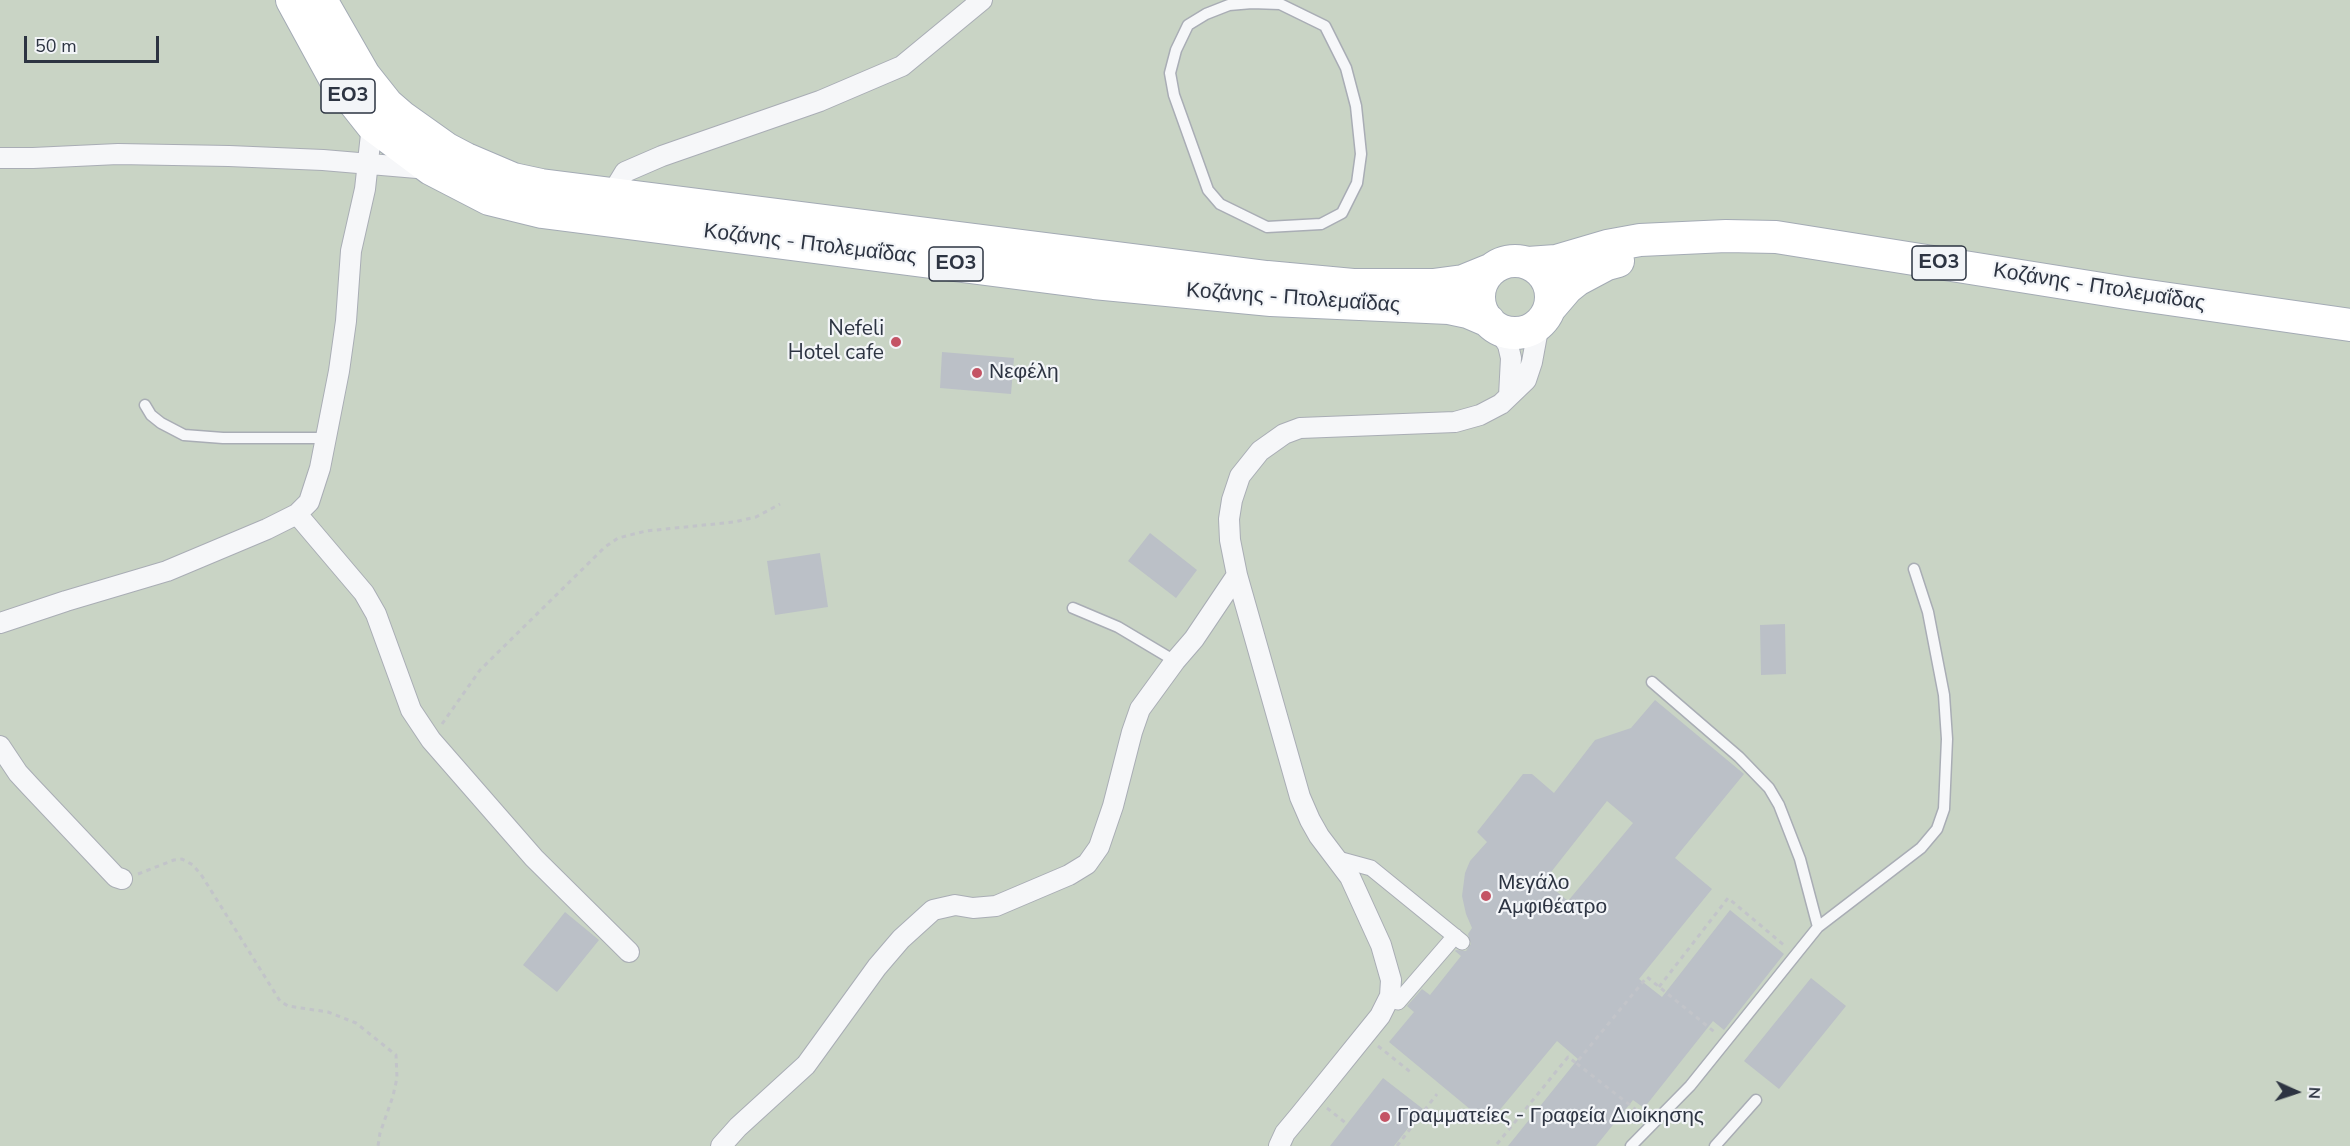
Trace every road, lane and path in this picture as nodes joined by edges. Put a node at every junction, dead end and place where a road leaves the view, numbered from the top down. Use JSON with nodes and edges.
{"nodes":[{"id":1,"x":292,"y":0,"type":"edge"},
{"id":2,"x":321,"y":0,"type":"edge"},
{"id":3,"x":982,"y":0,"type":"edge"},
{"id":4,"x":372,"y":124,"type":"junction"},
{"id":5,"x":0,"y":158,"type":"edge"},
{"id":6,"x":369,"y":166,"type":"junction"},
{"id":7,"x":431,"y":169,"type":"junction"},
{"id":8,"x":611,"y":195,"type":"junction"},
{"id":9,"x":1342,"y":213,"type":"joint"},
{"id":10,"x":1528,"y":263,"type":"junction"},
{"id":11,"x":1490,"y":270,"type":"junction"},
{"id":12,"x":1544,"y":317,"type":"junction"},
{"id":13,"x":1493,"y":325,"type":"junction"},
{"id":14,"x":2350,"y":325,"type":"edge"},
{"id":15,"x":2350,"y":343,"type":"edge"},
{"id":16,"x":1509,"y":396,"type":"junction"},
{"id":17,"x":145,"y":405,"type":"dead end"},
{"id":18,"x":327,"y":438,"type":"junction"},
{"id":19,"x":780,"y":504,"type":"dead end"},
{"id":20,"x":297,"y":514,"type":"junction"},
{"id":21,"x":1914,"y":569,"type":"dead end"},
{"id":22,"x":1237,"y":576,"type":"junction"},
{"id":23,"x":1073,"y":608,"type":"dead end"},
{"id":24,"x":0,"y":623,"type":"edge"},
{"id":25,"x":1175,"y":661,"type":"junction"},
{"id":26,"x":1652,"y":682,"type":"dead end"},
{"id":27,"x":431,"y":740,"type":"junction"},
{"id":28,"x":0,"y":746,"type":"edge"},
{"id":29,"x":1338,"y":859,"type":"junction"},
{"id":30,"x":122,"y":879,"type":"joint"},
{"id":31,"x":1818,"y":927,"type":"junction"},
{"id":32,"x":628,"y":952,"type":"dead end"},
{"id":33,"x":1796,"y":955,"type":"junction"},
{"id":34,"x":1659,"y":987,"type":"junction"},
{"id":35,"x":1390,"y":996,"type":"junction"},
{"id":36,"x":1365,"y":1035,"type":"junction"},
{"id":37,"x":1726,"y":1042,"type":"junction"},
{"id":38,"x":1576,"y":1063,"type":"junction"},
{"id":39,"x":1413,"y":1074,"type":"dead end"},
{"id":40,"x":1437,"y":1094,"type":"dead end"},
{"id":41,"x":1314,"y":1098,"type":"junction"},
{"id":42,"x":1756,"y":1100,"type":"dead end"},
{"id":43,"x":1653,"y":1122,"type":"junction"},
{"id":44,"x":1347,"y":1124,"type":"dead end"},
{"id":45,"x":1497,"y":1144,"type":"dead end"},
{"id":46,"x":378,"y":1146,"type":"edge"},
{"id":47,"x":721,"y":1146,"type":"edge"},
{"id":48,"x":1279,"y":1146,"type":"edge"},
{"id":49,"x":1397,"y":1146,"type":"edge"},
{"id":50,"x":1631,"y":1146,"type":"edge"},
{"id":51,"x":1715,"y":1146,"type":"edge"}],
"edges":[{"from":1,"to":4,"type":"main road","name":"Κοζάνης - Πτολεμαΐδας","number":"ΕΟ3"},
{"from":2,"to":8,"type":"main road","name":"Κοζάνης - Πτολεμαΐδας","number":"ΕΟ3"},
{"from":3,"to":8,"type":"street"},
{"from":4,"to":6,"type":"street"},
{"from":4,"to":7,"type":"main road","name":"Κοζάνης - Πτολεμαΐδας","number":"ΕΟ3"},
{"from":5,"to":6,"type":"street"},
{"from":6,"to":7,"type":"street"},
{"from":6,"to":18,"type":"street"},
{"from":7,"to":13,"type":"main road","name":"Κοζάνης - Πτολεμαΐδας","number":"ΕΟ3"},
{"from":8,"to":11,"type":"main road","name":"Κοζάνης - Πτολεμαΐδας","number":"ΕΟ3"},
{"from":9,"to":9,"type":"lane"},
{"from":10,"to":11,"type":"main road","number":"ΕΟ3"},
{"from":10,"to":12,"type":"main road"},
{"from":10,"to":14,"type":"main road","name":"Κοζάνης - Πτολεμαΐδας","number":"ΕΟ3"},
{"from":11,"to":13,"type":"main road"},
{"from":12,"to":13,"type":"main road","number":"ΕΟ3"},
{"from":12,"to":15,"type":"main road","name":"Κοζάνης - Πτολεμαΐδας","number":"ΕΟ3"},
{"from":12,"to":16,"type":"street"},
{"from":13,"to":16,"type":"street"},
{"from":16,"to":22,"type":"street"},
{"from":17,"to":18,"type":"lane"},
{"from":18,"to":20,"type":"street"},
{"from":19,"to":27,"type":"path"},
{"from":20,"to":24,"type":"street"},
{"from":20,"to":27,"type":"street"},
{"from":21,"to":31,"type":"lane"},
{"from":22,"to":25,"type":"street"},
{"from":22,"to":29,"type":"street"},
{"from":23,"to":25,"type":"lane"},
{"from":25,"to":47,"type":"street"},
{"from":26,"to":31,"type":"lane"},
{"from":27,"to":32,"type":"street"},
{"from":28,"to":30,"type":"street"},
{"from":29,"to":35,"type":"street"},
{"from":29,"to":35,"type":"street"},
{"from":30,"to":46,"type":"path"},
{"from":31,"to":33,"type":"lane"},
{"from":33,"to":34,"type":"path"},
{"from":33,"to":37,"type":"lane"},
{"from":34,"to":37,"type":"path"},
{"from":34,"to":38,"type":"path"},
{"from":35,"to":36,"type":"street"},
{"from":36,"to":39,"type":"path"},
{"from":36,"to":41,"type":"street"},
{"from":37,"to":43,"type":"lane"},
{"from":38,"to":43,"type":"path"},
{"from":38,"to":45,"type":"path"},
{"from":40,"to":49,"type":"path"},
{"from":41,"to":44,"type":"path"},
{"from":41,"to":48,"type":"street"},
{"from":42,"to":51,"type":"lane"},
{"from":43,"to":50,"type":"lane"}]}
